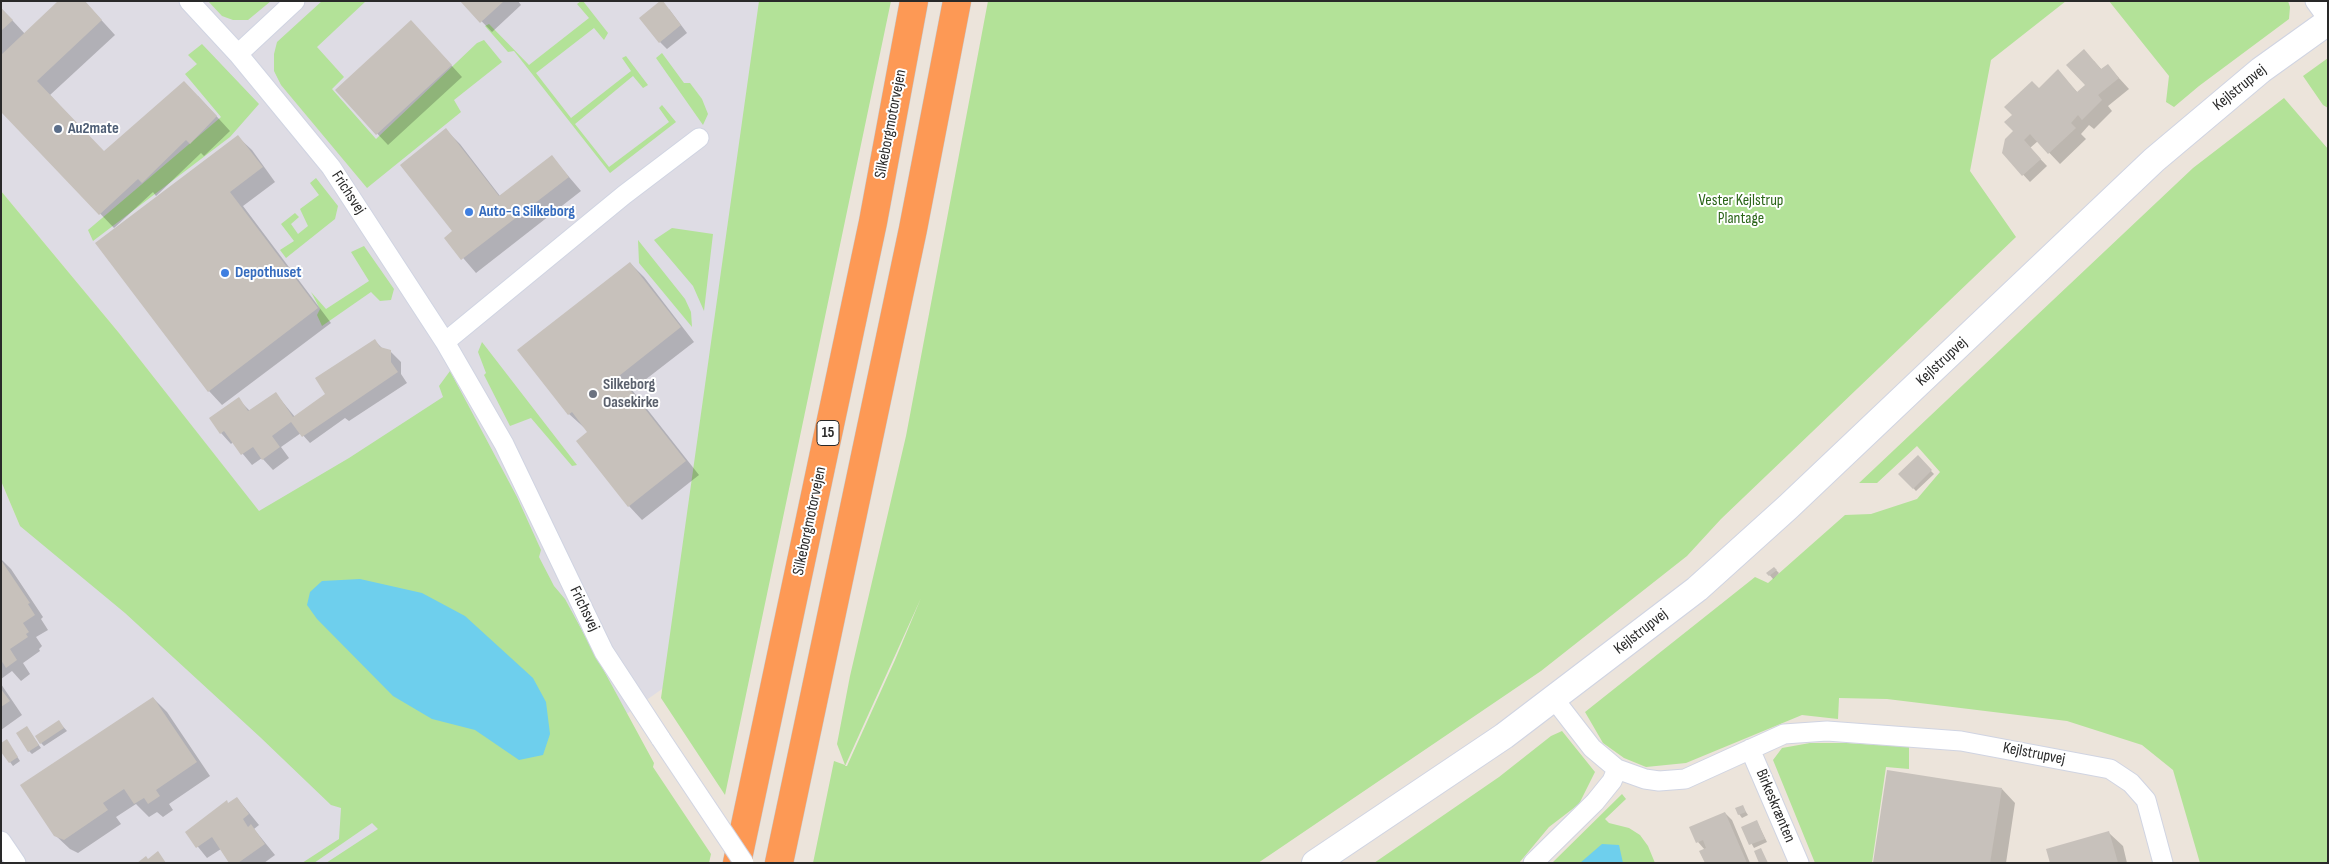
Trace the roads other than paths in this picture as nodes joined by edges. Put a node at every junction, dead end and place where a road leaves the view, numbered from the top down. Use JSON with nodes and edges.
{"nodes":[{"id":1,"x":189,"y":1,"type":"edge"},
{"id":2,"x":295,"y":1,"type":"edge"},
{"id":3,"x":914,"y":1,"type":"edge"},
{"id":4,"x":957,"y":1,"type":"edge"},
{"id":5,"x":2315,"y":1,"type":"edge"},
{"id":6,"x":2328,"y":20,"type":"edge"},
{"id":7,"x":238,"y":54,"type":"junction"},
{"id":8,"x":698,"y":138,"type":"dead end"},
{"id":9,"x":445,"y":342,"type":"junction"},
{"id":10,"x":1554,"y":699,"type":"junction"},
{"id":11,"x":1750,"y":749,"type":"junction"},
{"id":12,"x":1618,"y":769,"type":"junction"},
{"id":13,"x":1,"y":841,"type":"edge"},
{"id":14,"x":16,"y":863,"type":"edge"},
{"id":15,"x":737,"y":863,"type":"edge"},
{"id":16,"x":744,"y":863,"type":"edge"},
{"id":17,"x":779,"y":863,"type":"edge"},
{"id":18,"x":1315,"y":863,"type":"edge"},
{"id":19,"x":1533,"y":863,"type":"edge"},
{"id":20,"x":1799,"y":863,"type":"edge"},
{"id":21,"x":2163,"y":863,"type":"edge"}],
"edges":[{"from":1,"to":7,"type":"street","name":"Frichsvej"},
{"from":2,"to":7,"type":"street"},
{"from":3,"to":15,"type":"highway","name":"Silkeborgmotorvejen","number":"15"},
{"from":4,"to":17,"type":"highway"},
{"from":5,"to":6,"type":"street"},
{"from":6,"to":10,"type":"street","name":"Kejlstrupvej"},
{"from":7,"to":9,"type":"street","name":"Frichsvej"},
{"from":8,"to":9,"type":"street"},
{"from":9,"to":16,"type":"street","name":"Frichsvej","bridge":true},
{"from":10,"to":12,"type":"street","name":"Kejlstrupvej"},
{"from":10,"to":18,"type":"street","name":"Kejlstrupvej"},
{"from":11,"to":12,"type":"street","name":"Kejlstrupvej"},
{"from":11,"to":20,"type":"street","name":"Birkeskrænten"},
{"from":11,"to":21,"type":"street","name":"Kejlstrupvej"},
{"from":12,"to":19,"type":"street"},
{"from":13,"to":14,"type":"street"}]}
